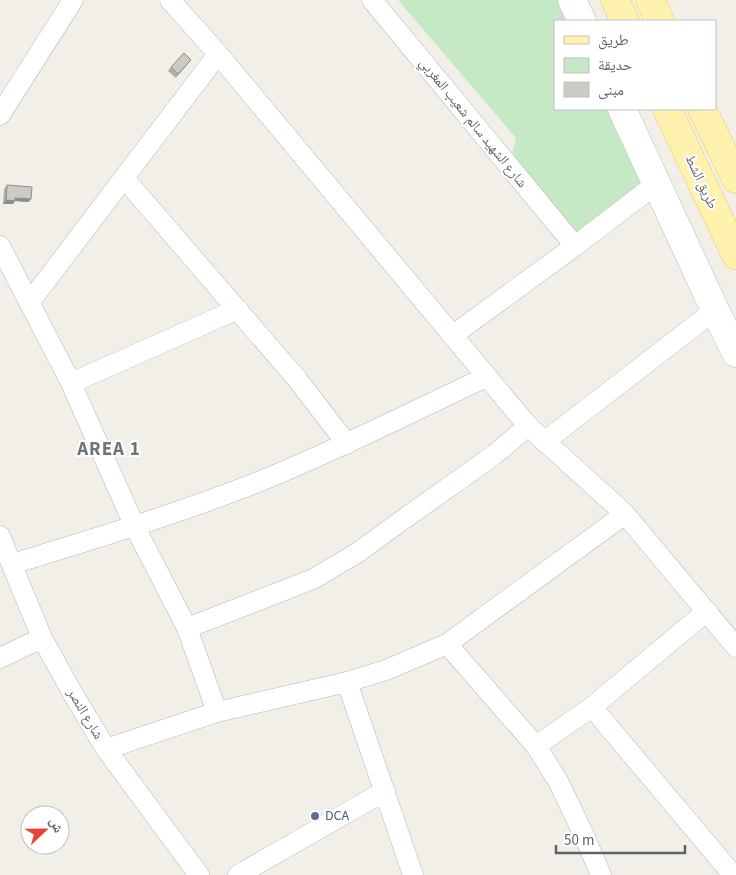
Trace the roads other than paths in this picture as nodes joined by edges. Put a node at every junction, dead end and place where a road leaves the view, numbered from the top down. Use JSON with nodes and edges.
{"nodes":[{"id":1,"x":73,"y":0,"type":"edge"},
{"id":2,"x":170,"y":0,"type":"edge"},
{"id":3,"x":372,"y":0,"type":"edge"},
{"id":4,"x":572,"y":0,"type":"edge"},
{"id":5,"x":615,"y":0,"type":"edge"},
{"id":6,"x":650,"y":0,"type":"edge"},
{"id":7,"x":582,"y":20,"type":"edge"},
{"id":8,"x":625,"y":20,"type":"edge"},
{"id":9,"x":660,"y":20,"type":"edge"},
{"id":10,"x":218,"y":54,"type":"junction"},
{"id":11,"x":622,"y":110,"type":"edge"},
{"id":12,"x":667,"y":110,"type":"edge"},
{"id":13,"x":702,"y":110,"type":"edge"},
{"id":14,"x":0,"y":115,"type":"edge"},
{"id":15,"x":124,"y":178,"type":"junction"},
{"id":16,"x":736,"y":179,"type":"edge"},
{"id":17,"x":656,"y":184,"type":"junction"},
{"id":18,"x":0,"y":246,"type":"edge"},
{"id":19,"x":575,"y":246,"type":"junction"},
{"id":20,"x":736,"y":255,"type":"edge"},
{"id":21,"x":30,"y":303,"type":"junction"},
{"id":22,"x":238,"y":309,"type":"junction"},
{"id":23,"x":714,"y":310,"type":"junction"},
{"id":24,"x":453,"y":335,"type":"junction"},
{"id":25,"x":736,"y":352,"type":"edge"},
{"id":26,"x":486,"y":377,"type":"junction"},
{"id":27,"x":71,"y":383,"type":"junction"},
{"id":28,"x":528,"y":426,"type":"junction"},
{"id":29,"x":544,"y":442,"type":"junction"},
{"id":30,"x":346,"y":444,"type":"junction"},
{"id":31,"x":625,"y":514,"type":"junction"},
{"id":32,"x":135,"y":527,"type":"junction"},
{"id":33,"x":0,"y":536,"type":"edge"},
{"id":34,"x":12,"y":564,"type":"junction"},
{"id":35,"x":707,"y":611,"type":"junction"},
{"id":36,"x":187,"y":628,"type":"junction"},
{"id":37,"x":42,"y":638,"type":"junction"},
{"id":38,"x":447,"y":644,"type":"junction"},
{"id":39,"x":736,"y":647,"type":"edge"},
{"id":40,"x":0,"y":658,"type":"edge"},
{"id":41,"x":347,"y":682,"type":"junction"},
{"id":42,"x":592,"y":707,"type":"junction"},
{"id":43,"x":217,"y":712,"type":"junction"},
{"id":44,"x":536,"y":746,"type":"junction"},
{"id":45,"x":106,"y":749,"type":"junction"},
{"id":46,"x":385,"y":791,"type":"junction"},
{"id":47,"x":199,"y":875,"type":"edge"},
{"id":48,"x":238,"y":875,"type":"edge"},
{"id":49,"x":414,"y":875,"type":"edge"},
{"id":50,"x":601,"y":875,"type":"edge"},
{"id":51,"x":733,"y":875,"type":"edge"}],
"edges":[{"from":1,"to":14,"type":"street"},
{"from":2,"to":10,"type":"street"},
{"from":3,"to":19,"type":"street","name":"شارع الشهيد سالم شعيب المغربي"},
{"from":4,"to":7,"type":"street"},
{"from":5,"to":8,"type":"main road"},
{"from":6,"to":9,"type":"main road"},
{"from":10,"to":15,"type":"street"},
{"from":10,"to":24,"type":"street"},
{"from":11,"to":17,"type":"street"},
{"from":12,"to":20,"type":"main road","name":"طريق الشط"},
{"from":13,"to":16,"type":"main road"},
{"from":15,"to":21,"type":"street"},
{"from":15,"to":22,"type":"street"},
{"from":17,"to":19,"type":"street"},
{"from":17,"to":23,"type":"street"},
{"from":18,"to":21,"type":"street"},
{"from":19,"to":24,"type":"street"},
{"from":21,"to":27,"type":"street"},
{"from":22,"to":27,"type":"street"},
{"from":22,"to":30,"type":"street"},
{"from":23,"to":25,"type":"street"},
{"from":23,"to":29,"type":"street"},
{"from":24,"to":26,"type":"street"},
{"from":26,"to":28,"type":"street"},
{"from":26,"to":30,"type":"street"},
{"from":27,"to":32,"type":"street"},
{"from":28,"to":29,"type":"street"},
{"from":28,"to":36,"type":"street"},
{"from":29,"to":31,"type":"street"},
{"from":30,"to":32,"type":"street"},
{"from":31,"to":35,"type":"street"},
{"from":31,"to":38,"type":"street"},
{"from":32,"to":34,"type":"street"},
{"from":32,"to":36,"type":"street"},
{"from":33,"to":34,"type":"street","name":"شارع النصر"},
{"from":34,"to":37,"type":"street","name":"شارع النصر"},
{"from":35,"to":39,"type":"street"},
{"from":35,"to":42,"type":"street"},
{"from":36,"to":43,"type":"street"},
{"from":37,"to":40,"type":"street"},
{"from":37,"to":45,"type":"street","name":"شارع النصر"},
{"from":38,"to":41,"type":"street"},
{"from":38,"to":44,"type":"street"},
{"from":41,"to":43,"type":"street"},
{"from":41,"to":46,"type":"street"},
{"from":42,"to":44,"type":"street"},
{"from":42,"to":51,"type":"street"},
{"from":43,"to":45,"type":"street"},
{"from":44,"to":50,"type":"street"},
{"from":45,"to":47,"type":"street","name":"شارع النصر"},
{"from":46,"to":48,"type":"street"},
{"from":46,"to":49,"type":"street"}]}
